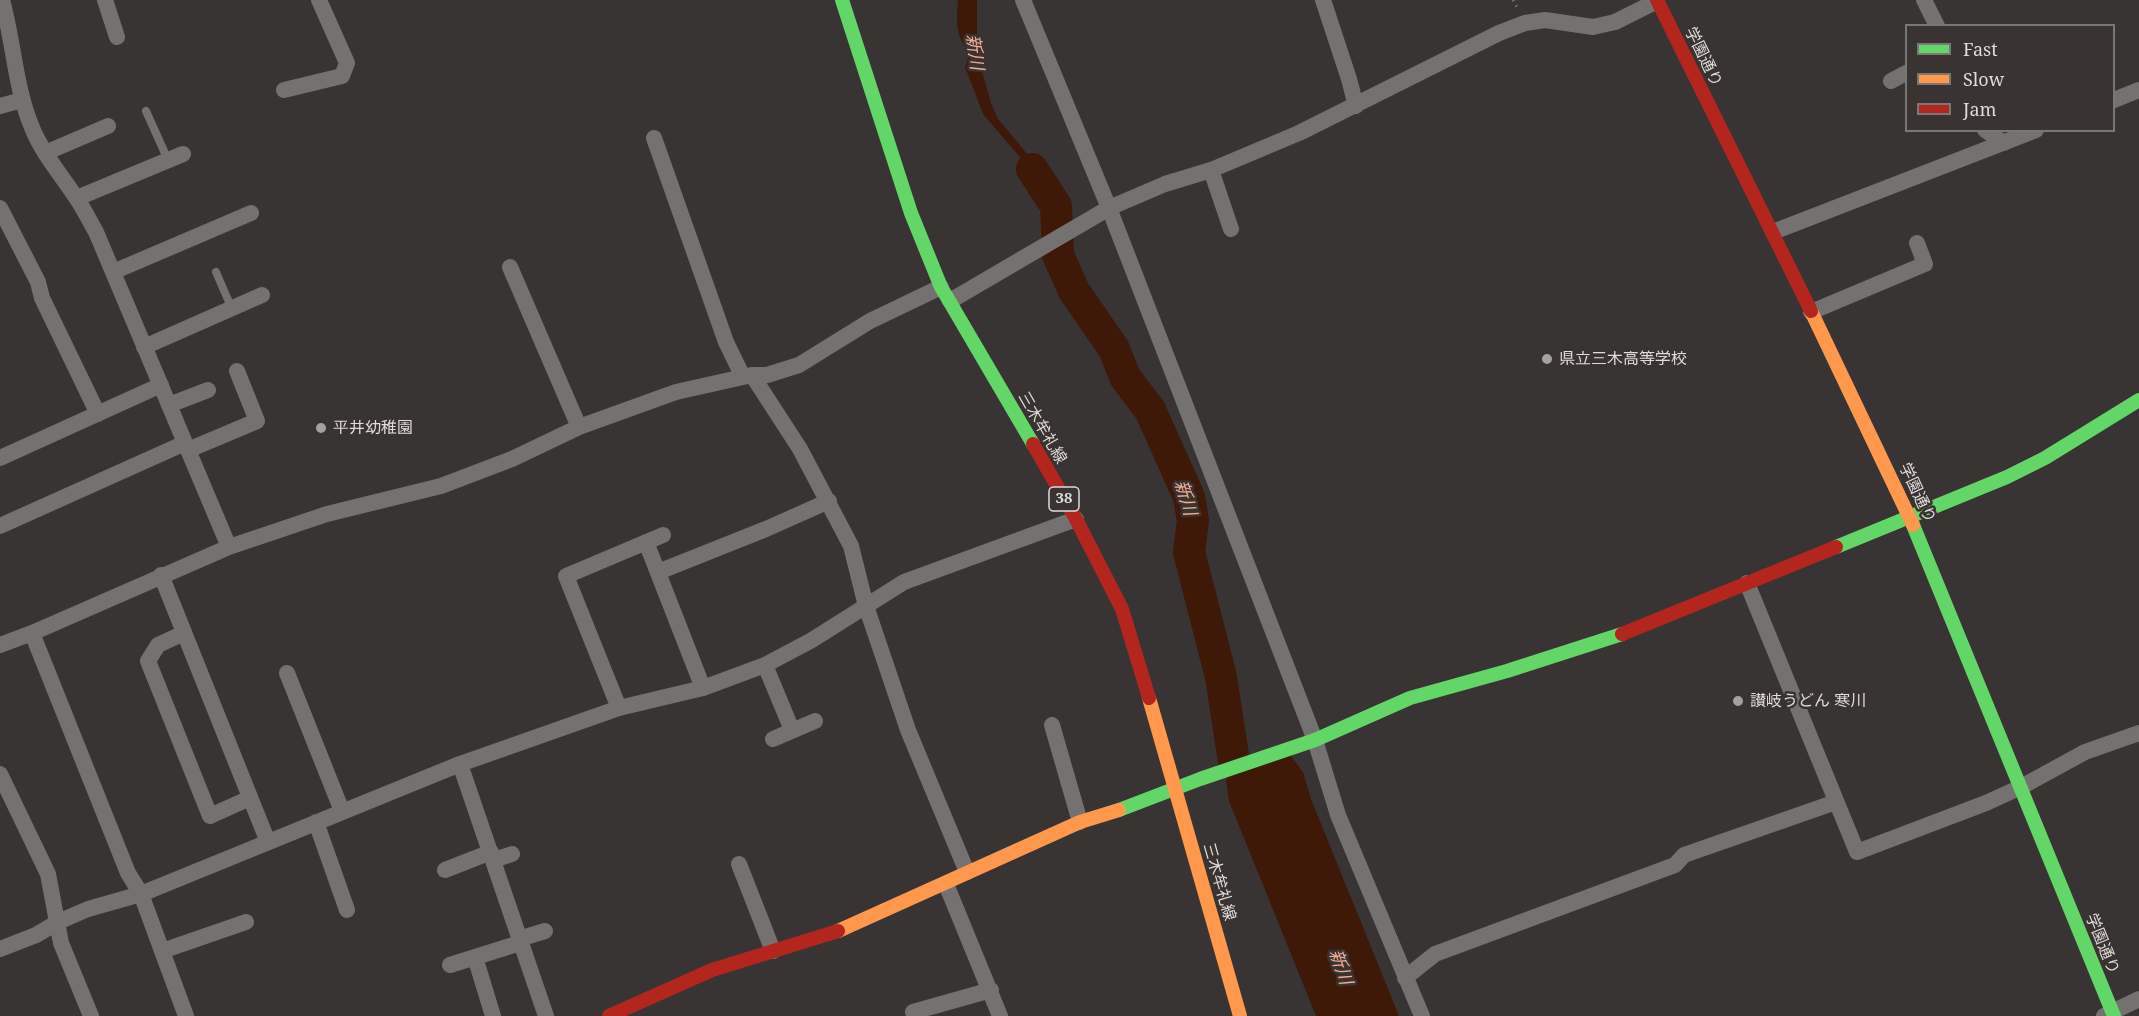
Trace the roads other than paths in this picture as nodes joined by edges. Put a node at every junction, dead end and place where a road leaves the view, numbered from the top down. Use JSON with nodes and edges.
{"nodes":[{"id":1,"x":2,"y":0,"type":"edge"},
{"id":2,"x":105,"y":0,"type":"edge"},
{"id":3,"x":319,"y":0,"type":"edge"},
{"id":4,"x":842,"y":0,"type":"edge"},
{"id":5,"x":1023,"y":0,"type":"edge"},
{"id":6,"x":1323,"y":0,"type":"edge"},
{"id":7,"x":1924,"y":0,"type":"edge"},
{"id":8,"x":1657,"y":1,"type":"edge"},
{"id":9,"x":1936,"y":24,"type":"edge"},
{"id":10,"x":117,"y":37,"type":"dead end"},
{"id":11,"x":1905,"y":74,"type":"edge"},
{"id":12,"x":1891,"y":81,"type":"dead end"},
{"id":13,"x":284,"y":90,"type":"dead end"},
{"id":14,"x":2139,"y":90,"type":"edge"},
{"id":15,"x":22,"y":100,"type":"junction"},
{"id":16,"x":2115,"y":100,"type":"edge"},
{"id":17,"x":0,"y":106,"type":"edge"},
{"id":18,"x":1356,"y":106,"type":"junction"},
{"id":19,"x":146,"y":111,"type":"dead end"},
{"id":20,"x":108,"y":126,"type":"dead end"},
{"id":21,"x":1988,"y":132,"type":"edge"},
{"id":22,"x":2031,"y":132,"type":"edge"},
{"id":23,"x":654,"y":138,"type":"dead end"},
{"id":24,"x":2004,"y":143,"type":"junction"},
{"id":25,"x":45,"y":153,"type":"junction"},
{"id":26,"x":176,"y":157,"type":"joint"},
{"id":27,"x":1211,"y":170,"type":"junction"},
{"id":28,"x":77,"y":198,"type":"junction"},
{"id":29,"x":0,"y":208,"type":"edge"},
{"id":30,"x":1103,"y":212,"type":"junction"},
{"id":31,"x":251,"y":213,"type":"dead end"},
{"id":32,"x":1231,"y":230,"type":"dead end"},
{"id":33,"x":1773,"y":232,"type":"junction"},
{"id":34,"x":1917,"y":243,"type":"dead end"},
{"id":35,"x":510,"y":267,"type":"dead end"},
{"id":36,"x":113,"y":272,"type":"junction"},
{"id":37,"x":216,"y":272,"type":"dead end"},
{"id":38,"x":945,"y":294,"type":"junction"},
{"id":39,"x":262,"y":295,"type":"dead end"},
{"id":40,"x":232,"y":309,"type":"junction"},
{"id":41,"x":1811,"y":312,"type":"junction"},
{"id":42,"x":144,"y":347,"type":"junction"},
{"id":43,"x":237,"y":371,"type":"dead end"},
{"id":44,"x":747,"y":376,"type":"junction"},
{"id":45,"x":160,"y":385,"type":"junction"},
{"id":46,"x":208,"y":390,"type":"dead end"},
{"id":47,"x":2139,"y":400,"type":"edge"},
{"id":48,"x":169,"y":405,"type":"junction"},
{"id":49,"x":98,"y":414,"type":"junction"},
{"id":50,"x":579,"y":427,"type":"junction"},
{"id":51,"x":187,"y":447,"type":"junction"},
{"id":52,"x":0,"y":458,"type":"edge"},
{"id":53,"x":829,"y":501,"type":"junction"},
{"id":54,"x":1910,"y":517,"type":"junction"},
{"id":55,"x":1076,"y":519,"type":"junction"},
{"id":56,"x":0,"y":526,"type":"edge"},
{"id":57,"x":663,"y":535,"type":"dead end"},
{"id":58,"x":646,"y":542,"type":"junction"},
{"id":59,"x":229,"y":547,"type":"junction"},
{"id":60,"x":658,"y":572,"type":"junction"},
{"id":61,"x":161,"y":575,"type":"junction"},
{"id":62,"x":1747,"y":583,"type":"junction"},
{"id":63,"x":866,"y":606,"type":"junction"},
{"id":64,"x":32,"y":633,"type":"junction"},
{"id":65,"x":184,"y":633,"type":"junction"},
{"id":66,"x":0,"y":645,"type":"edge"},
{"id":67,"x":765,"y":665,"type":"junction"},
{"id":68,"x":287,"y":673,"type":"dead end"},
{"id":69,"x":703,"y":688,"type":"junction"},
{"id":70,"x":618,"y":708,"type":"junction"},
{"id":71,"x":815,"y":722,"type":"dead end"},
{"id":72,"x":1052,"y":725,"type":"dead end"},
{"id":73,"x":792,"y":730,"type":"junction"},
{"id":74,"x":2139,"y":733,"type":"edge"},
{"id":75,"x":772,"y":739,"type":"dead end"},
{"id":76,"x":1315,"y":740,"type":"junction"},
{"id":77,"x":460,"y":764,"type":"junction"},
{"id":78,"x":0,"y":774,"type":"edge"},
{"id":79,"x":2020,"y":787,"type":"junction"},
{"id":80,"x":1175,"y":789,"type":"junction"},
{"id":81,"x":250,"y":798,"type":"junction"},
{"id":82,"x":1836,"y":802,"type":"junction"},
{"id":83,"x":342,"y":811,"type":"junction"},
{"id":84,"x":316,"y":822,"type":"junction"},
{"id":85,"x":1080,"y":822,"type":"junction"},
{"id":86,"x":268,"y":842,"type":"junction"},
{"id":87,"x":512,"y":854,"type":"dead end"},
{"id":88,"x":493,"y":856,"type":"junction"},
{"id":89,"x":740,"y":864,"type":"dead end"},
{"id":90,"x":446,"y":870,"type":"dead end"},
{"id":91,"x":967,"y":872,"type":"junction"},
{"id":92,"x":945,"y":884,"type":"junction"},
{"id":93,"x":141,"y":894,"type":"junction"},
{"id":94,"x":347,"y":910,"type":"dead end"},
{"id":95,"x":58,"y":922,"type":"junction"},
{"id":96,"x":246,"y":922,"type":"dead end"},
{"id":97,"x":545,"y":931,"type":"dead end"},
{"id":98,"x":520,"y":941,"type":"junction"},
{"id":99,"x":0,"y":949,"type":"edge"},
{"id":100,"x":162,"y":951,"type":"junction"},
{"id":101,"x":773,"y":951,"type":"junction"},
{"id":102,"x":475,"y":957,"type":"junction"},
{"id":103,"x":450,"y":965,"type":"dead end"},
{"id":104,"x":1405,"y":978,"type":"junction"},
{"id":105,"x":991,"y":990,"type":"junction"},
{"id":106,"x":2139,"y":999,"type":"edge"},
{"id":107,"x":633,"y":1011,"type":"edge"},
{"id":108,"x":913,"y":1012,"type":"dead end"},
{"id":109,"x":2109,"y":1015,"type":"edge"},
{"id":110,"x":91,"y":1016,"type":"edge"},
{"id":111,"x":186,"y":1016,"type":"edge"},
{"id":112,"x":493,"y":1016,"type":"edge"},
{"id":113,"x":546,"y":1016,"type":"edge"},
{"id":114,"x":609,"y":1016,"type":"edge"},
{"id":115,"x":1000,"y":1016,"type":"edge"},
{"id":116,"x":1240,"y":1016,"type":"edge"},
{"id":117,"x":1422,"y":1016,"type":"edge"}],
"edges":[{"from":1,"to":15,"type":"street"},
{"from":2,"to":10,"type":"street"},
{"from":3,"to":13,"type":"street"},
{"from":4,"to":38,"type":"street","name":"三木牟礼線","number":"38"},
{"from":5,"to":30,"type":"street"},
{"from":6,"to":18,"type":"street"},
{"from":7,"to":9,"type":"street"},
{"from":8,"to":18,"type":"street"},
{"from":8,"to":33,"type":"street","name":"学園通り"},
{"from":11,"to":12,"type":"street"},
{"from":14,"to":16,"type":"street"},
{"from":15,"to":17,"type":"street"},
{"from":15,"to":25,"type":"street"},
{"from":18,"to":27,"type":"street"},
{"from":19,"to":26,"type":"lane"},
{"from":20,"to":25,"type":"street"},
{"from":21,"to":24,"type":"street"},
{"from":22,"to":24,"type":"street"},
{"from":23,"to":44,"type":"street"},
{"from":24,"to":33,"type":"street"},
{"from":25,"to":28,"type":"street"},
{"from":26,"to":28,"type":"street"},
{"from":27,"to":30,"type":"street"},
{"from":27,"to":32,"type":"street"},
{"from":28,"to":36,"type":"street"},
{"from":29,"to":49,"type":"street"},
{"from":30,"to":38,"type":"street"},
{"from":30,"to":76,"type":"street"},
{"from":31,"to":36,"type":"street"},
{"from":33,"to":41,"type":"street","name":"学園通り"},
{"from":34,"to":41,"type":"street"},
{"from":35,"to":50,"type":"street"},
{"from":36,"to":42,"type":"street"},
{"from":37,"to":40,"type":"lane"},
{"from":38,"to":44,"type":"street"},
{"from":38,"to":55,"type":"street","name":"三木牟礼線","number":"38"},
{"from":39,"to":40,"type":"street"},
{"from":40,"to":42,"type":"street"},
{"from":41,"to":54,"type":"street","name":"学園通り"},
{"from":42,"to":45,"type":"street"},
{"from":43,"to":51,"type":"street"},
{"from":44,"to":50,"type":"street"},
{"from":44,"to":53,"type":"street"},
{"from":45,"to":48,"type":"street"},
{"from":45,"to":49,"type":"street"},
{"from":46,"to":48,"type":"street"},
{"from":47,"to":54,"type":"street"},
{"from":48,"to":51,"type":"street"},
{"from":49,"to":52,"type":"street"},
{"from":50,"to":59,"type":"street"},
{"from":51,"to":56,"type":"street"},
{"from":51,"to":59,"type":"street"},
{"from":53,"to":60,"type":"street"},
{"from":53,"to":63,"type":"street"},
{"from":54,"to":62,"type":"street"},
{"from":54,"to":79,"type":"street","name":"学園通り"},
{"from":55,"to":63,"type":"street"},
{"from":55,"to":80,"type":"street","name":"三木牟礼線","number":"38"},
{"from":57,"to":58,"type":"street"},
{"from":58,"to":60,"type":"street"},
{"from":58,"to":70,"type":"street"},
{"from":59,"to":61,"type":"street"},
{"from":60,"to":69,"type":"street"},
{"from":61,"to":64,"type":"street"},
{"from":61,"to":65,"type":"street"},
{"from":62,"to":76,"type":"street"},
{"from":62,"to":82,"type":"street"},
{"from":63,"to":67,"type":"street"},
{"from":63,"to":91,"type":"street"},
{"from":64,"to":66,"type":"street"},
{"from":64,"to":93,"type":"street"},
{"from":65,"to":81,"type":"street"},
{"from":65,"to":81,"type":"street"},
{"from":67,"to":69,"type":"street"},
{"from":67,"to":73,"type":"street"},
{"from":68,"to":83,"type":"street"},
{"from":69,"to":70,"type":"street"},
{"from":70,"to":77,"type":"street"},
{"from":71,"to":73,"type":"street"},
{"from":72,"to":85,"type":"street"},
{"from":73,"to":75,"type":"street"},
{"from":74,"to":79,"type":"street"},
{"from":76,"to":80,"type":"street"},
{"from":76,"to":104,"type":"street"},
{"from":77,"to":83,"type":"street"},
{"from":77,"to":88,"type":"street"},
{"from":78,"to":95,"type":"street"},
{"from":79,"to":82,"type":"street"},
{"from":79,"to":109,"type":"street","name":"学園通り"},
{"from":80,"to":85,"type":"street"},
{"from":80,"to":116,"type":"street","name":"三木牟礼線","number":"38"},
{"from":81,"to":86,"type":"street"},
{"from":82,"to":104,"type":"street"},
{"from":83,"to":84,"type":"street"},
{"from":84,"to":86,"type":"street"},
{"from":84,"to":94,"type":"street"},
{"from":85,"to":91,"type":"street"},
{"from":86,"to":93,"type":"street"},
{"from":87,"to":88,"type":"street"},
{"from":88,"to":90,"type":"street"},
{"from":88,"to":98,"type":"street"},
{"from":89,"to":101,"type":"street"},
{"from":91,"to":92,"type":"street"},
{"from":92,"to":101,"type":"street"},
{"from":92,"to":105,"type":"street"},
{"from":93,"to":95,"type":"street"},
{"from":93,"to":100,"type":"street"},
{"from":95,"to":99,"type":"street"},
{"from":95,"to":110,"type":"street"},
{"from":96,"to":100,"type":"street"},
{"from":97,"to":98,"type":"street"},
{"from":98,"to":102,"type":"street"},
{"from":98,"to":113,"type":"street"},
{"from":100,"to":111,"type":"street"},
{"from":101,"to":107,"type":"street"},
{"from":102,"to":103,"type":"street"},
{"from":102,"to":112,"type":"street"},
{"from":104,"to":117,"type":"street"},
{"from":105,"to":108,"type":"street"},
{"from":105,"to":115,"type":"street"},
{"from":106,"to":109,"type":"street"},
{"from":107,"to":114,"type":"street"}]}
